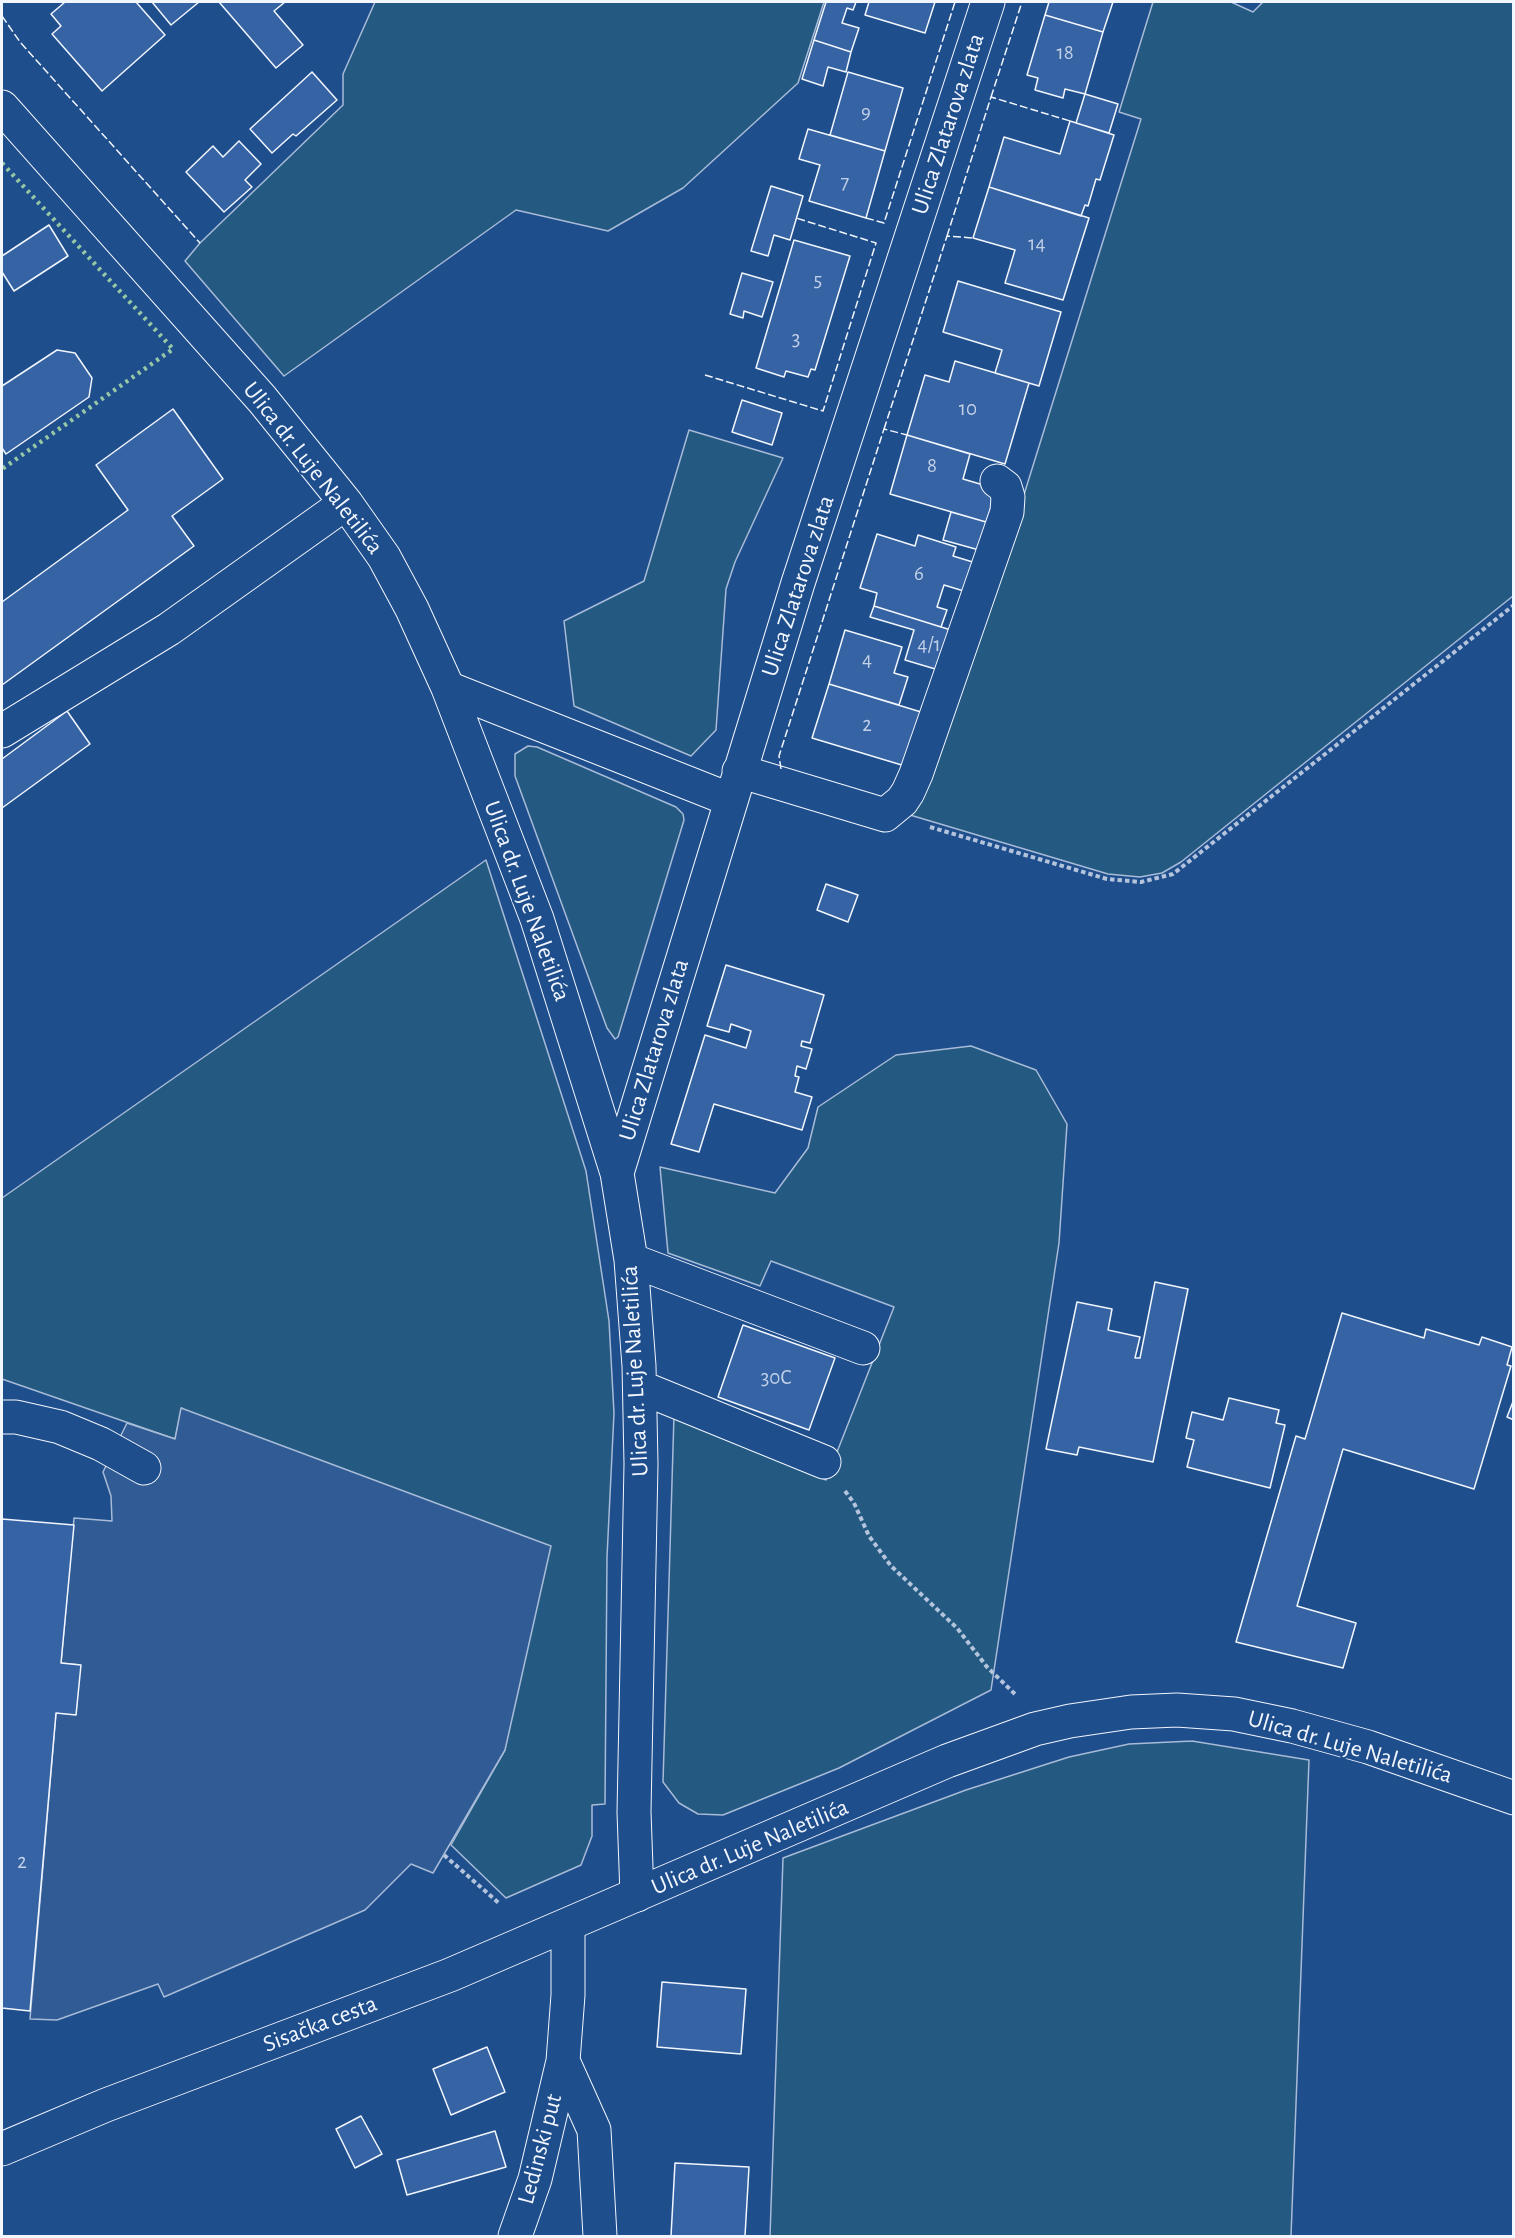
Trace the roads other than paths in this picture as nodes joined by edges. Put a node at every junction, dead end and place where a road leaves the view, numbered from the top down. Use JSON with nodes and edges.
{"nodes":[{"id":1,"x":988,"y":2,"type":"edge"},
{"id":2,"x":2,"y":107,"type":"edge"},
{"id":3,"x":997,"y":480,"type":"dead end"},
{"id":4,"x":346,"y":503,"type":"junction"},
{"id":5,"x":448,"y":688,"type":"junction"},
{"id":6,"x":2,"y":731,"type":"edge"},
{"id":7,"x":735,"y":785,"type":"junction"},
{"id":8,"x":617,"y":1173,"type":"junction"},
{"id":9,"x":631,"y":1260,"type":"junction"},
{"id":10,"x":863,"y":1348,"type":"dead end"},
{"id":11,"x":640,"y":1387,"type":"junction"},
{"id":12,"x":2,"y":1417,"type":"edge"},
{"id":13,"x":824,"y":1462,"type":"road end"},
{"id":14,"x":144,"y":1468,"type":"dead end"},
{"id":15,"x":1514,"y":1798,"type":"edge"},
{"id":16,"x":637,"y":1895,"type":"junction"},
{"id":17,"x":568,"y":1926,"type":"junction"},
{"id":18,"x":563,"y":2061,"type":"junction"},
{"id":19,"x":2,"y":2149,"type":"edge"},
{"id":20,"x":515,"y":2236,"type":"edge"},
{"id":21,"x":600,"y":2236,"type":"edge"}],
"edges":[{"from":1,"to":7,"type":"street","name":"Ulica Zlatarova zlata"},
{"from":2,"to":4,"type":"street","name":"Ulica dr. Luje Naletilića"},
{"from":3,"to":7,"type":"street"},
{"from":4,"to":5,"type":"street","name":"Ulica dr. Luje Naletilića"},
{"from":4,"to":6,"type":"street"},
{"from":5,"to":7,"type":"street"},
{"from":5,"to":8,"type":"street","name":"Ulica dr. Luje Naletilića"},
{"from":7,"to":8,"type":"street","name":"Ulica Zlatarova zlata"},
{"from":8,"to":9,"type":"street","name":"Ulica dr. Luje Naletilića"},
{"from":9,"to":10,"type":"street"},
{"from":9,"to":11,"type":"street","name":"Ulica dr. Luje Naletilića"},
{"from":11,"to":13,"type":"street"},
{"from":11,"to":16,"type":"street","name":"Ulica dr. Luje Naletilića"},
{"from":12,"to":14,"type":"street"},
{"from":15,"to":16,"type":"street","name":"Ulica dr. Luje Naletilića"},
{"from":16,"to":17,"type":"street","name":"Sisačka cesta"},
{"from":17,"to":18,"type":"street","name":"Ledinski put"},
{"from":17,"to":19,"type":"street","name":"Sisačka cesta"},
{"from":18,"to":20,"type":"street","name":"Ledinski put"},
{"from":18,"to":21,"type":"street","name":"Ledinski put"}]}
